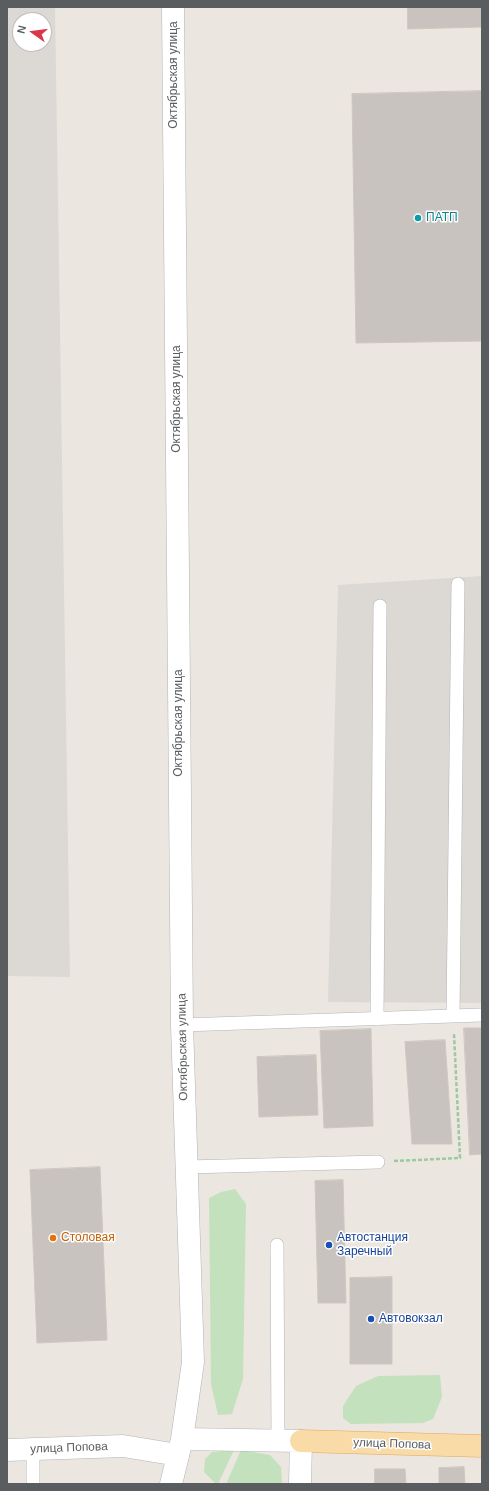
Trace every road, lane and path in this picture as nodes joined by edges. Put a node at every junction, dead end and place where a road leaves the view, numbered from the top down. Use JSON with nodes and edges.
{"nodes":[{"id":1,"x":173,"y":7,"type":"edge"},
{"id":2,"x":458,"y":584,"type":"dead end"},
{"id":3,"x":380,"y":606,"type":"dead end"},
{"id":4,"x":482,"y":1015,"type":"edge"},
{"id":5,"x":453,"y":1016,"type":"junction"},
{"id":6,"x":377,"y":1019,"type":"junction"},
{"id":7,"x":182,"y":1025,"type":"junction"},
{"id":8,"x":378,"y":1162,"type":"joint"},
{"id":9,"x":187,"y":1167,"type":"junction"},
{"id":10,"x":277,"y":1245,"type":"dead end"},
{"id":11,"x":278,"y":1441,"type":"junction"},
{"id":12,"x":301,"y":1441,"type":"junction"},
{"id":13,"x":482,"y":1446,"type":"edge"},
{"id":14,"x":180,"y":1447,"type":"junction"},
{"id":15,"x":33,"y":1449,"type":"junction"},
{"id":16,"x":7,"y":1450,"type":"edge"},
{"id":17,"x":33,"y":1484,"type":"edge"},
{"id":18,"x":171,"y":1484,"type":"edge"},
{"id":19,"x":300,"y":1484,"type":"edge"}],
"edges":[{"from":1,"to":7,"type":"street","name":"Октябрьская улица"},
{"from":2,"to":5,"type":"lane"},
{"from":3,"to":6,"type":"lane"},
{"from":4,"to":5,"type":"lane"},
{"from":5,"to":6,"type":"lane"},
{"from":5,"to":8,"type":"path"},
{"from":6,"to":7,"type":"lane"},
{"from":7,"to":9,"type":"street","name":"Октябрьская улица"},
{"from":8,"to":9,"type":"lane"},
{"from":9,"to":14,"type":"street","name":"Октябрьская улица"},
{"from":10,"to":11,"type":"lane"},
{"from":11,"to":12,"type":"street","name":"улица Попова"},
{"from":11,"to":14,"type":"street","name":"улица Попова"},
{"from":12,"to":13,"type":"main road","name":"улица Попова"},
{"from":12,"to":19,"type":"street"},
{"from":14,"to":15,"type":"street","name":"улица Попова"},
{"from":14,"to":18,"type":"street","name":"Октябрьская улица"},
{"from":15,"to":16,"type":"street","name":"улица Попова"},
{"from":15,"to":17,"type":"lane"}]}
